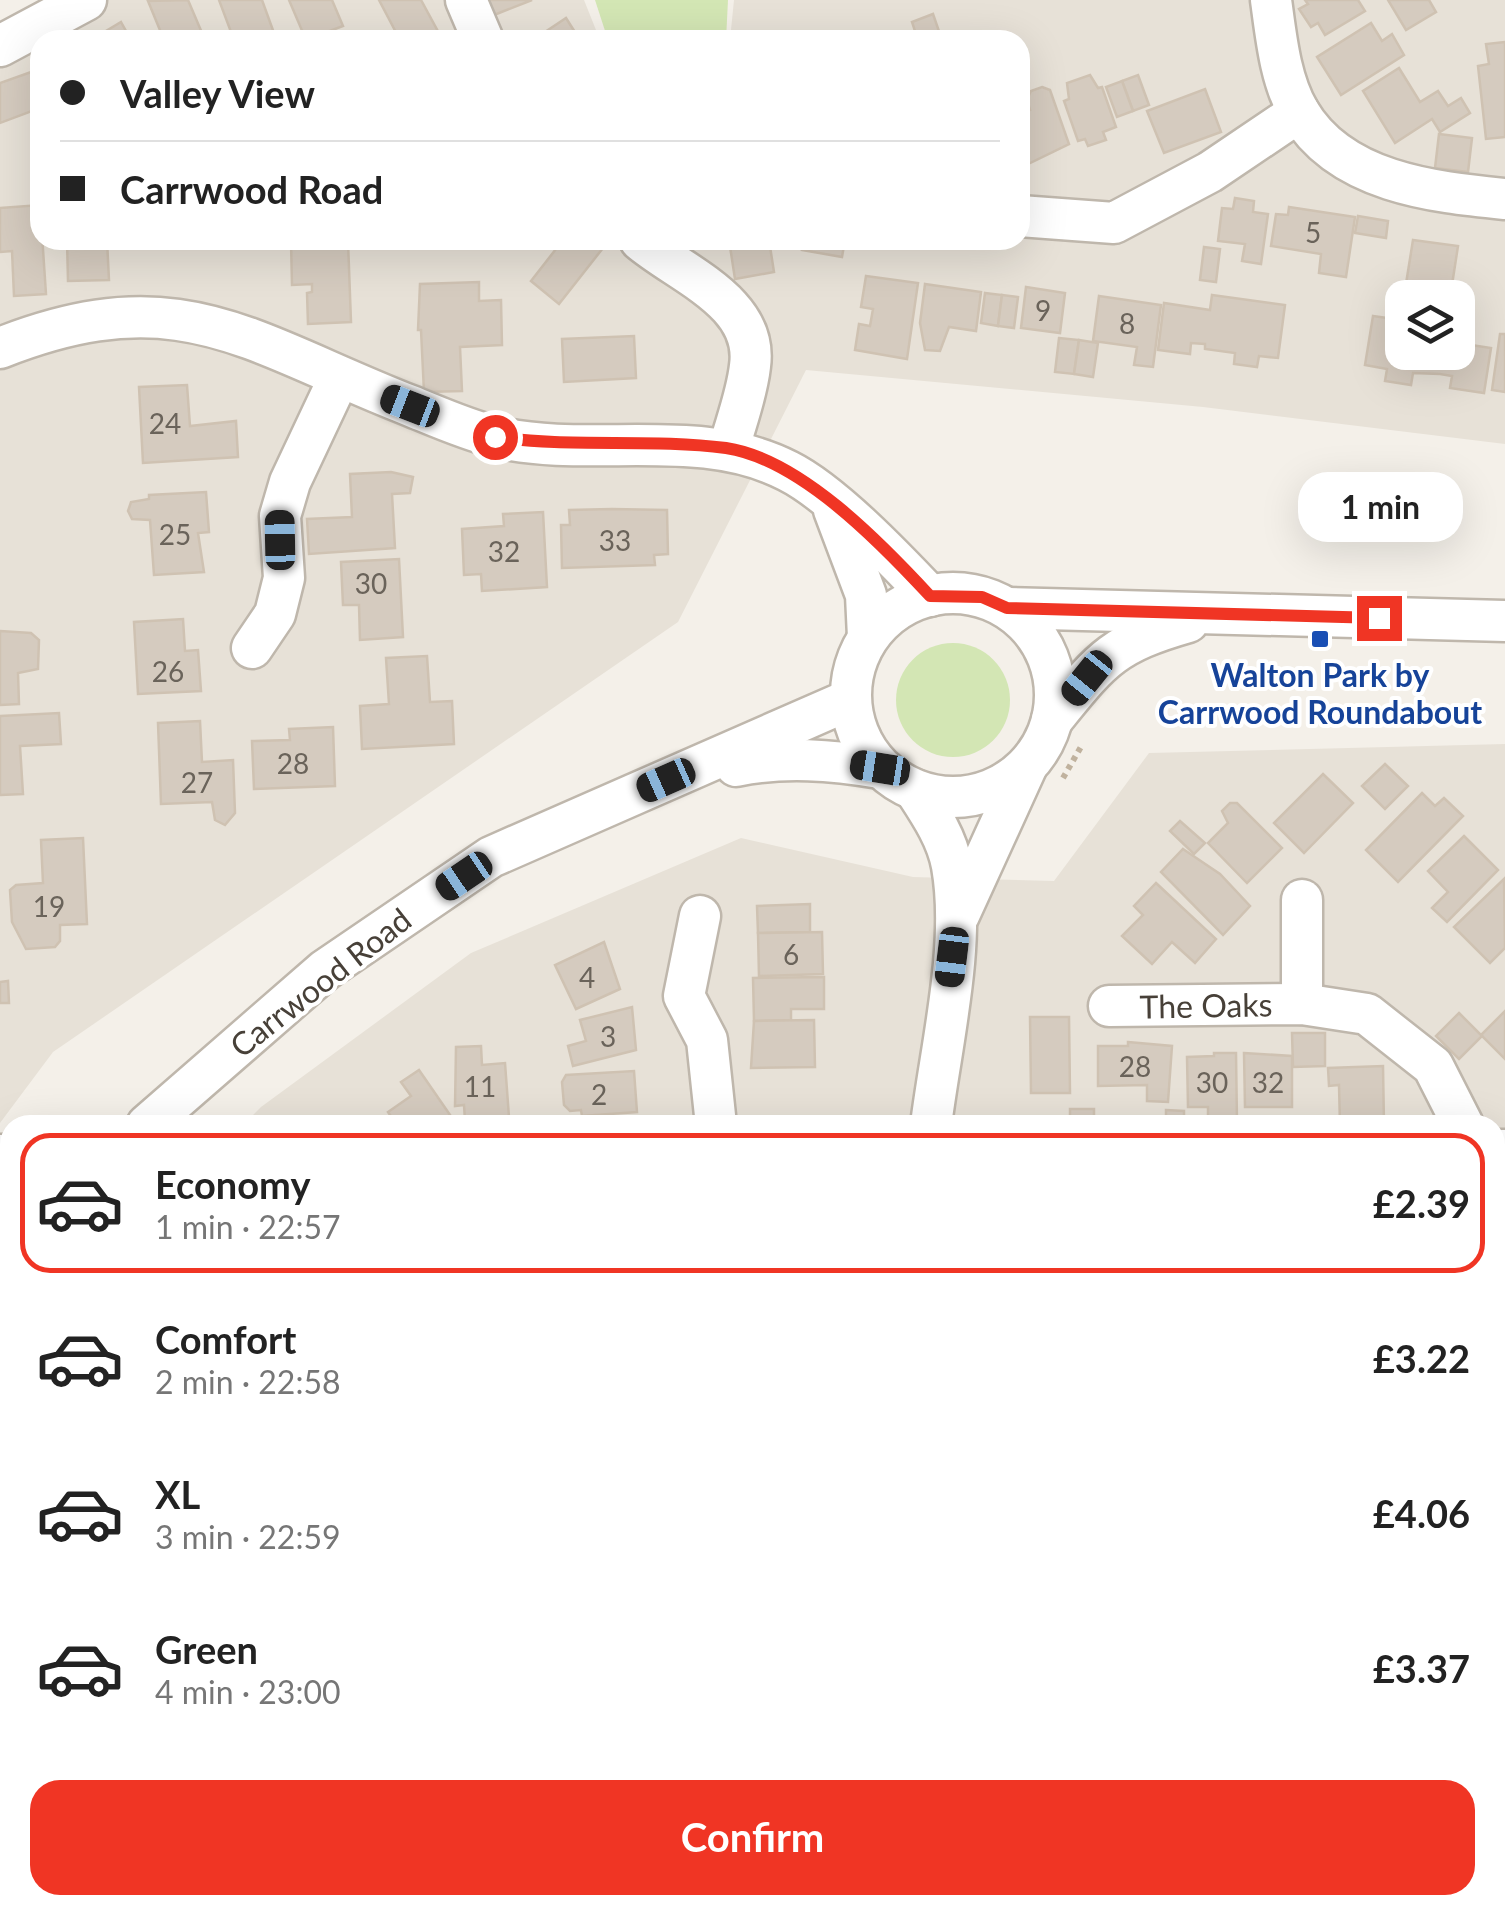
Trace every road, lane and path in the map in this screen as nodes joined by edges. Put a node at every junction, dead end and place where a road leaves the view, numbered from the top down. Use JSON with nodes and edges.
{"nodes":[{"id":1,"x":86,"y":0,"type":"edge"},
{"id":2,"x":466,"y":0,"type":"edge"},
{"id":3,"x":1271,"y":0,"type":"edge"},
{"id":4,"x":479,"y":30,"type":"edge"},
{"id":5,"x":0,"y":46,"type":"edge"},
{"id":6,"x":1299,"y":112,"type":"junction"},
{"id":7,"x":1505,"y":199,"type":"edge"},
{"id":8,"x":1030,"y":217,"type":"edge"},
{"id":9,"x":654,"y":250,"type":"edge"},
{"id":10,"x":0,"y":348,"type":"edge"},
{"id":11,"x":339,"y":378,"type":"junction"},
{"id":12,"x":729,"y":448,"type":"junction"},
{"id":13,"x":833,"y":506,"type":"junction"},
{"id":14,"x":930,"y":596,"type":"junction"},
{"id":15,"x":1007,"y":608,"type":"junction"},
{"id":16,"x":1220,"y":613,"type":"junction"},
{"id":17,"x":1505,"y":622,"type":"edge"},
{"id":18,"x":868,"y":638,"type":"junction"},
{"id":19,"x":252,"y":648,"type":"dead end"},
{"id":20,"x":849,"y":700,"type":"junction"},
{"id":21,"x":1070,"y":728,"type":"junction"},
{"id":22,"x":880,"y":768,"type":"junction"},
{"id":23,"x":1043,"y":776,"type":"junction"},
{"id":24,"x":666,"y":780,"type":"junction"},
{"id":25,"x":916,"y":790,"type":"junction"},
{"id":26,"x":1302,"y":900,"type":"dead end"},
{"id":27,"x":700,"y":916,"type":"dead end"},
{"id":28,"x":956,"y":924,"type":"junction"},
{"id":29,"x":1302,"y":1004,"type":"junction"},
{"id":30,"x":1109,"y":1006,"type":"dead end"},
{"id":31,"x":158,"y":1115,"type":"edge"},
{"id":32,"x":715,"y":1115,"type":"edge"},
{"id":33,"x":932,"y":1115,"type":"edge"},
{"id":34,"x":1458,"y":1115,"type":"edge"}],
"edges":[{"from":1,"to":5,"type":"street"},
{"from":2,"to":4,"type":"street"},
{"from":3,"to":6,"type":"street"},
{"from":6,"to":7,"type":"street"},
{"from":6,"to":8,"type":"street"},
{"from":9,"to":12,"type":"street"},
{"from":10,"to":11,"type":"street"},
{"from":11,"to":12,"type":"street"},
{"from":11,"to":19,"type":"street"},
{"from":12,"to":13,"type":"street"},
{"from":13,"to":14,"type":"street"},
{"from":13,"to":18,"type":"street"},
{"from":14,"to":15,"type":"street"},
{"from":14,"to":18,"type":"street"},
{"from":15,"to":16,"type":"street"},
{"from":15,"to":21,"type":"street"},
{"from":16,"to":17,"type":"street"},
{"from":16,"to":21,"type":"street"},
{"from":18,"to":20,"type":"street"},
{"from":20,"to":22,"type":"street"},
{"from":20,"to":24,"type":"street","name":"Carrwood Road"},
{"from":21,"to":23,"type":"path"},
{"from":21,"to":23,"type":"street"},
{"from":22,"to":24,"type":"street","name":"Carrwood Road"},
{"from":22,"to":25,"type":"street"},
{"from":23,"to":25,"type":"street"},
{"from":23,"to":28,"type":"street"},
{"from":24,"to":31,"type":"street","name":"Carrwood Road"},
{"from":25,"to":28,"type":"street"},
{"from":26,"to":29,"type":"street","name":"The Oaks"},
{"from":27,"to":32,"type":"street"},
{"from":28,"to":33,"type":"street"},
{"from":29,"to":30,"type":"street","name":"The Oaks"},
{"from":29,"to":34,"type":"street","name":"The Oaks"}]}
